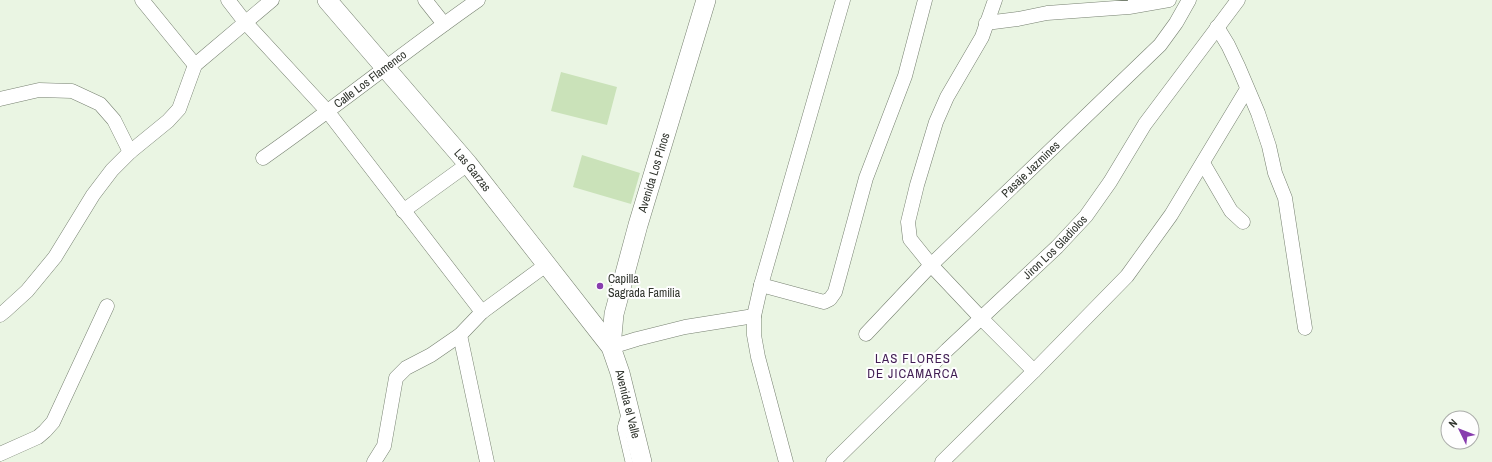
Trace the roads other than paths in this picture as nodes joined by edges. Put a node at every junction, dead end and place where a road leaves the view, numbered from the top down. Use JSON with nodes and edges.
{"nodes":[{"id":1,"x":142,"y":0,"type":"edge"},
{"id":2,"x":228,"y":0,"type":"edge"},
{"id":3,"x":272,"y":0,"type":"edge"},
{"id":4,"x":327,"y":0,"type":"edge"},
{"id":5,"x":425,"y":0,"type":"edge"},
{"id":6,"x":478,"y":0,"type":"edge"},
{"id":7,"x":706,"y":0,"type":"edge"},
{"id":8,"x":843,"y":0,"type":"edge"},
{"id":9,"x":925,"y":0,"type":"edge"},
{"id":10,"x":995,"y":0,"type":"edge"},
{"id":11,"x":1169,"y":0,"type":"edge"},
{"id":12,"x":1189,"y":0,"type":"edge"},
{"id":13,"x":1238,"y":0,"type":"edge"},
{"id":14,"x":1149,"y":2,"type":"edge"},
{"id":15,"x":245,"y":22,"type":"junction"},
{"id":16,"x":986,"y":23,"type":"junction"},
{"id":17,"x":444,"y":24,"type":"junction"},
{"id":18,"x":1217,"y":27,"type":"junction"},
{"id":19,"x":195,"y":65,"type":"junction"},
{"id":20,"x":386,"y":68,"type":"junction"},
{"id":21,"x":1247,"y":89,"type":"junction"},
{"id":22,"x":0,"y":99,"type":"edge"},
{"id":23,"x":328,"y":112,"type":"junction"},
{"id":24,"x":130,"y":152,"type":"junction"},
{"id":25,"x":264,"y":158,"type":"dead end"},
{"id":26,"x":1203,"y":162,"type":"junction"},
{"id":27,"x":468,"y":164,"type":"junction"},
{"id":28,"x":403,"y":211,"type":"junction"},
{"id":29,"x":1243,"y":222,"type":"dead end"},
{"id":30,"x":546,"y":265,"type":"junction"},
{"id":31,"x":931,"y":265,"type":"junction"},
{"id":32,"x":761,"y":285,"type":"junction"},
{"id":33,"x":107,"y":306,"type":"dead end"},
{"id":34,"x":482,"y":312,"type":"junction"},
{"id":35,"x":0,"y":315,"type":"edge"},
{"id":36,"x":754,"y":316,"type":"junction"},
{"id":37,"x":980,"y":318,"type":"junction"},
{"id":38,"x":1305,"y":328,"type":"dead end"},
{"id":39,"x":866,"y":334,"type":"dead end"},
{"id":40,"x":460,"y":335,"type":"junction"},
{"id":41,"x":611,"y":347,"type":"junction"},
{"id":42,"x":1034,"y":371,"type":"junction"},
{"id":43,"x":628,"y":402,"type":"junction"},
{"id":44,"x":0,"y":454,"type":"edge"},
{"id":45,"x":374,"y":462,"type":"edge"},
{"id":46,"x":487,"y":462,"type":"edge"},
{"id":47,"x":629,"y":462,"type":"edge"},
{"id":48,"x":642,"y":462,"type":"edge"},
{"id":49,"x":786,"y":462,"type":"edge"},
{"id":50,"x":833,"y":462,"type":"edge"},
{"id":51,"x":942,"y":462,"type":"edge"}],
"edges":[{"from":1,"to":19,"type":"street"},
{"from":2,"to":15,"type":"street"},
{"from":3,"to":15,"type":"street"},
{"from":4,"to":20,"type":"street","name":"Las Garzas"},
{"from":5,"to":17,"type":"street"},
{"from":6,"to":17,"type":"street","name":"Calle Los Flamenco"},
{"from":7,"to":41,"type":"street","name":"Avenida Los Pinos"},
{"from":8,"to":32,"type":"street"},
{"from":9,"to":32,"type":"street"},
{"from":10,"to":16,"type":"street"},
{"from":11,"to":14,"type":"street"},
{"from":12,"to":31,"type":"street","name":"Pasaje Jazmines"},
{"from":13,"to":18,"type":"street","name":"Jiron Los Gladiolos"},
{"from":14,"to":16,"type":"street"},
{"from":15,"to":19,"type":"street"},
{"from":15,"to":23,"type":"street"},
{"from":16,"to":31,"type":"street"},
{"from":17,"to":20,"type":"street","name":"Calle Los Flamenco"},
{"from":18,"to":21,"type":"street"},
{"from":18,"to":37,"type":"street","name":"Jiron Los Gladiolos"},
{"from":19,"to":24,"type":"street"},
{"from":20,"to":23,"type":"street","name":"Calle Los Flamenco"},
{"from":20,"to":27,"type":"street","name":"Las Garzas"},
{"from":21,"to":26,"type":"street"},
{"from":21,"to":38,"type":"street"},
{"from":22,"to":24,"type":"street"},
{"from":23,"to":25,"type":"street","name":"Calle Los Flamenco"},
{"from":23,"to":28,"type":"street"},
{"from":24,"to":35,"type":"street"},
{"from":26,"to":29,"type":"street"},
{"from":26,"to":42,"type":"street"},
{"from":27,"to":28,"type":"street"},
{"from":27,"to":30,"type":"street","name":"Las Garzas"},
{"from":28,"to":34,"type":"street"},
{"from":30,"to":34,"type":"street"},
{"from":30,"to":41,"type":"street","name":"Las Garzas"},
{"from":31,"to":37,"type":"street"},
{"from":31,"to":39,"type":"street","name":"Pasaje Jazmines"},
{"from":32,"to":36,"type":"street"},
{"from":33,"to":44,"type":"street"},
{"from":34,"to":40,"type":"street"},
{"from":36,"to":41,"type":"street"},
{"from":36,"to":49,"type":"street"},
{"from":37,"to":42,"type":"street"},
{"from":37,"to":50,"type":"street","name":"Jiron Los Gladiolos"},
{"from":40,"to":45,"type":"street"},
{"from":40,"to":46,"type":"street"},
{"from":41,"to":43,"type":"street","name":"Avenida el Valle"},
{"from":42,"to":51,"type":"street"},
{"from":43,"to":47,"type":"lane"},
{"from":43,"to":48,"type":"street","name":"Avenida el Valle"}]}
